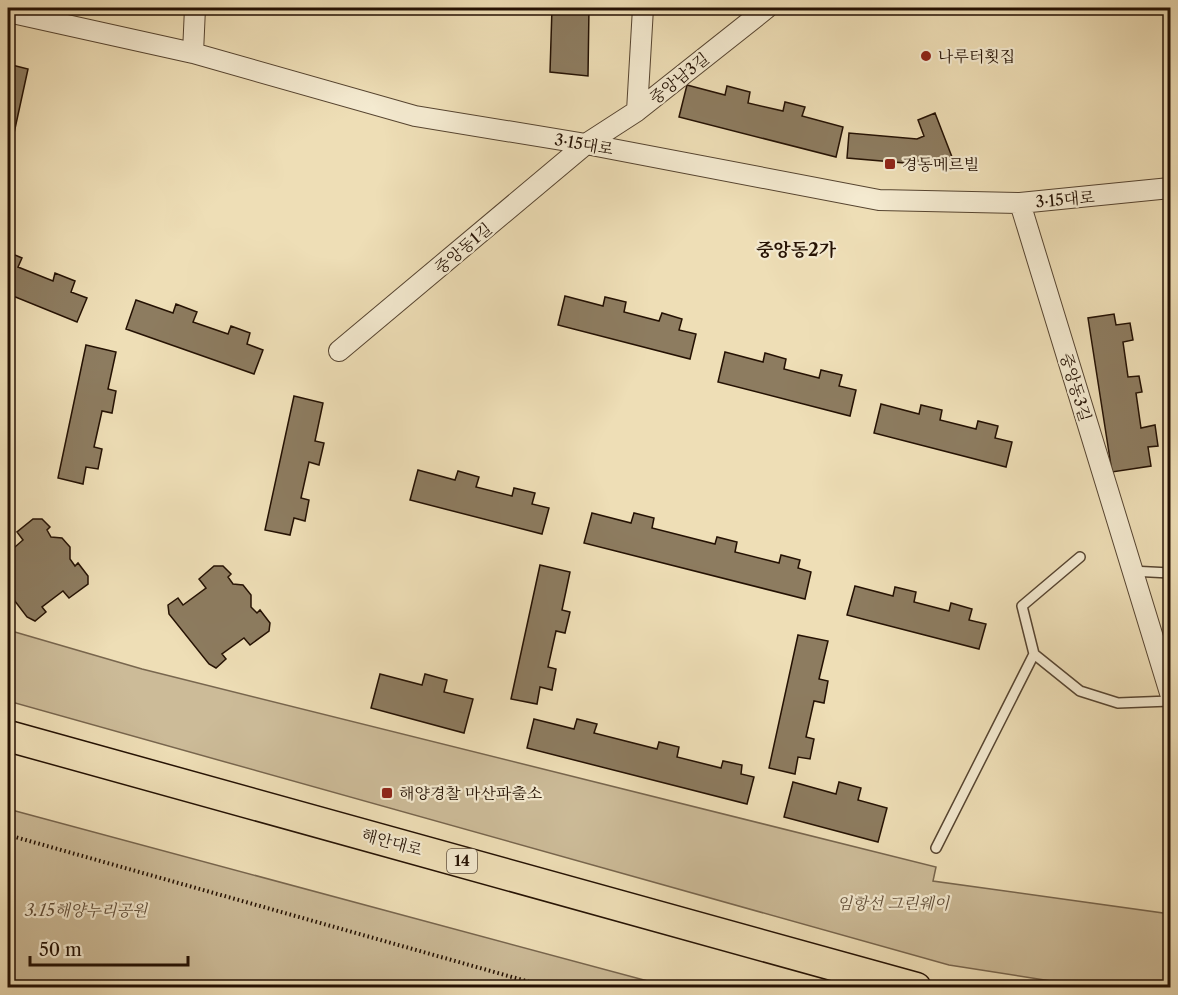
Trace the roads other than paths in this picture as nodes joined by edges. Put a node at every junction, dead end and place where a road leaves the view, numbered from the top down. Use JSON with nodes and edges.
{"nodes":[{"id":1,"x":195,"y":8,"type":"edge"},
{"id":2,"x":643,"y":8,"type":"edge"},
{"id":3,"x":767,"y":8,"type":"edge"},
{"id":4,"x":8,"y":12,"type":"edge"},
{"id":5,"x":193,"y":53,"type":"junction"},
{"id":6,"x":638,"y":111,"type":"junction"},
{"id":7,"x":586,"y":144,"type":"junction"},
{"id":8,"x":1170,"y":188,"type":"edge"},
{"id":9,"x":1020,"y":203,"type":"junction"},
{"id":10,"x":339,"y":351,"type":"dead end"},
{"id":11,"x":1080,"y":557,"type":"dead end"},
{"id":12,"x":1131,"y":571,"type":"junction"},
{"id":13,"x":1170,"y":573,"type":"edge"},
{"id":14,"x":1034,"y":654,"type":"junction"},
{"id":15,"x":1170,"y":693,"type":"edge"},
{"id":16,"x":1170,"y":701,"type":"edge"},
{"id":17,"x":8,"y":736,"type":"edge"},
{"id":18,"x":936,"y":848,"type":"dead end"},
{"id":19,"x":916,"y":987,"type":"edge"}],
"edges":[{"from":1,"to":5,"type":"street"},
{"from":2,"to":6,"type":"street"},
{"from":3,"to":6,"type":"street","name":"중앙남3길"},
{"from":4,"to":5,"type":"street","name":"3·15대로"},
{"from":5,"to":7,"type":"street","name":"3·15대로"},
{"from":6,"to":7,"type":"street","name":"중앙남3길"},
{"from":7,"to":9,"type":"street","name":"3·15대로"},
{"from":7,"to":10,"type":"street","name":"중앙동1길"},
{"from":8,"to":9,"type":"street","name":"3·15대로"},
{"from":9,"to":12,"type":"street","name":"중앙동3길"},
{"from":11,"to":14,"type":"lane"},
{"from":12,"to":13,"type":"lane"},
{"from":12,"to":15,"type":"street","name":"중앙동3길"},
{"from":14,"to":16,"type":"lane"},
{"from":14,"to":18,"type":"lane"},
{"from":17,"to":19,"type":"main road","name":"해안대로","number":"14"}]}
